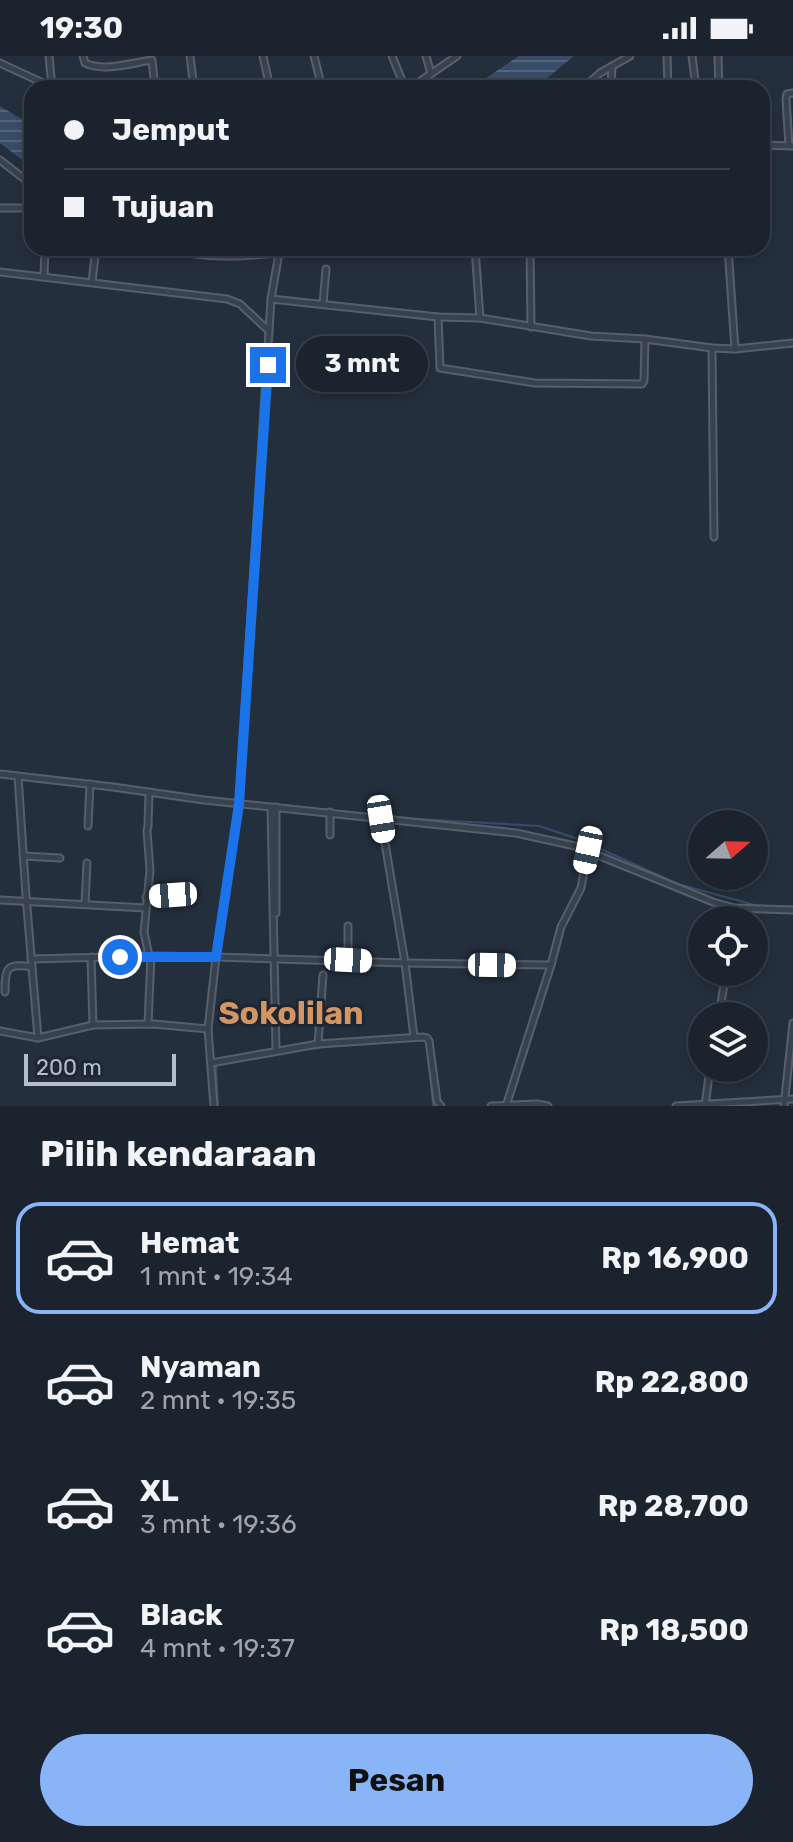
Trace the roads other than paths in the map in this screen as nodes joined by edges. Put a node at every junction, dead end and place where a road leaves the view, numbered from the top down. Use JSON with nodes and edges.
{"nodes":[{"id":1,"x":49,"y":56,"type":"edge"},
{"id":2,"x":83,"y":56,"type":"edge"},
{"id":3,"x":117,"y":56,"type":"edge"},
{"id":4,"x":162,"y":56,"type":"edge"},
{"id":5,"x":190,"y":56,"type":"edge"},
{"id":6,"x":263,"y":56,"type":"edge"},
{"id":7,"x":314,"y":56,"type":"edge"},
{"id":8,"x":392,"y":56,"type":"edge"},
{"id":9,"x":426,"y":56,"type":"edge"},
{"id":10,"x":457,"y":56,"type":"edge"},
{"id":11,"x":630,"y":56,"type":"edge"},
{"id":12,"x":667,"y":56,"type":"edge"},
{"id":13,"x":692,"y":56,"type":"edge"},
{"id":14,"x":718,"y":56,"type":"edge"},
{"id":15,"x":152,"y":60,"type":"junction"},
{"id":16,"x":0,"y":63,"type":"edge"},
{"id":17,"x":119,"y":65,"type":"junction"},
{"id":18,"x":612,"y":65,"type":"junction"},
{"id":19,"x":431,"y":75,"type":"junction"},
{"id":20,"x":36,"y":80,"type":"edge"},
{"id":21,"x":52,"y":80,"type":"edge"},
{"id":22,"x":154,"y":80,"type":"edge"},
{"id":23,"x":193,"y":80,"type":"edge"},
{"id":24,"x":268,"y":80,"type":"edge"},
{"id":25,"x":320,"y":80,"type":"edge"},
{"id":26,"x":403,"y":80,"type":"edge"},
{"id":27,"x":422,"y":80,"type":"edge"},
{"id":28,"x":593,"y":80,"type":"edge"},
{"id":29,"x":611,"y":80,"type":"edge"},
{"id":30,"x":668,"y":80,"type":"edge"},
{"id":31,"x":695,"y":80,"type":"edge"},
{"id":32,"x":719,"y":80,"type":"edge"},
{"id":33,"x":793,"y":93,"type":"edge"},
{"id":34,"x":770,"y":145,"type":"edge"},
{"id":35,"x":791,"y":146,"type":"edge"},
{"id":36,"x":0,"y":160,"type":"edge"},
{"id":37,"x":24,"y":179,"type":"edge"},
{"id":38,"x":0,"y":208,"type":"edge"},
{"id":39,"x":24,"y":208,"type":"edge"},
{"id":40,"x":45,"y":256,"type":"edge"},
{"id":41,"x":95,"y":256,"type":"edge"},
{"id":42,"x":278,"y":256,"type":"edge"},
{"id":43,"x":476,"y":256,"type":"edge"},
{"id":44,"x":530,"y":256,"type":"edge"},
{"id":45,"x":729,"y":256,"type":"edge"},
{"id":46,"x":326,"y":269,"type":"dead end"},
{"id":47,"x":0,"y":272,"type":"edge"},
{"id":48,"x":44,"y":277,"type":"junction"},
{"id":49,"x":92,"y":282,"type":"junction"},
{"id":50,"x":271,"y":299,"type":"junction"},
{"id":51,"x":323,"y":304,"type":"junction"},
{"id":52,"x":438,"y":317,"type":"junction"},
{"id":53,"x":480,"y":318,"type":"junction"},
{"id":54,"x":531,"y":327,"type":"junction"},
{"id":55,"x":270,"y":332,"type":"junction"},
{"id":56,"x":645,"y":339,"type":"junction"},
{"id":57,"x":793,"y":343,"type":"edge"},
{"id":58,"x":712,"y":348,"type":"junction"},
{"id":59,"x":735,"y":349,"type":"junction"},
{"id":60,"x":714,"y":537,"type":"dead end"},
{"id":61,"x":0,"y":774,"type":"edge"},
{"id":62,"x":18,"y":776,"type":"junction"},
{"id":63,"x":90,"y":784,"type":"junction"},
{"id":64,"x":149,"y":792,"type":"junction"},
{"id":65,"x":239,"y":798,"type":"junction"},
{"id":66,"x":273,"y":807,"type":"junction"},
{"id":67,"x":330,"y":812,"type":"junction"},
{"id":68,"x":381,"y":819,"type":"junction"},
{"id":69,"x":88,"y":826,"type":"dead end"},
{"id":70,"x":330,"y":835,"type":"dead end"},
{"id":71,"x":588,"y":850,"type":"junction"},
{"id":72,"x":23,"y":856,"type":"junction"},
{"id":73,"x":60,"y":858,"type":"dead end"},
{"id":74,"x":87,"y":863,"type":"dead end"},
{"id":75,"x":146,"y":897,"type":"junction"},
{"id":76,"x":177,"y":897,"type":"dead end"},
{"id":77,"x":0,"y":900,"type":"edge"},
{"id":78,"x":26,"y":903,"type":"junction"},
{"id":79,"x":85,"y":904,"type":"junction"},
{"id":80,"x":727,"y":906,"type":"edge"},
{"id":81,"x":145,"y":908,"type":"junction"},
{"id":82,"x":768,"y":909,"type":"edge"},
{"id":83,"x":793,"y":910,"type":"edge"},
{"id":84,"x":348,"y":926,"type":"dead end"},
{"id":85,"x":150,"y":956,"type":"junction"},
{"id":86,"x":91,"y":957,"type":"junction"},
{"id":87,"x":216,"y":957,"type":"junction"},
{"id":88,"x":275,"y":957,"type":"junction"},
{"id":89,"x":31,"y":959,"type":"junction"},
{"id":90,"x":348,"y":960,"type":"junction"},
{"id":91,"x":405,"y":963,"type":"junction"},
{"id":92,"x":551,"y":965,"type":"junction"},
{"id":93,"x":32,"y":967,"type":"junction"},
{"id":94,"x":323,"y":975,"type":"dead end"},
{"id":95,"x":5,"y":992,"type":"dead end"},
{"id":96,"x":793,"y":1023,"type":"edge"},
{"id":97,"x":148,"y":1024,"type":"junction"},
{"id":98,"x":93,"y":1025,"type":"junction"},
{"id":99,"x":208,"y":1029,"type":"junction"},
{"id":100,"x":0,"y":1031,"type":"edge"},
{"id":101,"x":414,"y":1037,"type":"junction"},
{"id":102,"x":38,"y":1038,"type":"junction"},
{"id":103,"x":318,"y":1044,"type":"junction"},
{"id":104,"x":278,"y":1050,"type":"junction"},
{"id":105,"x":211,"y":1063,"type":"junction"},
{"id":106,"x":708,"y":1082,"type":"edge"},
{"id":107,"x":793,"y":1099,"type":"edge"},
{"id":108,"x":785,"y":1103,"type":"edge"},
{"id":109,"x":706,"y":1105,"type":"edge"},
{"id":110,"x":214,"y":1106,"type":"edge"},
{"id":111,"x":441,"y":1106,"type":"edge"},
{"id":112,"x":491,"y":1106,"type":"edge"},
{"id":113,"x":506,"y":1106,"type":"edge"},
{"id":114,"x":548,"y":1106,"type":"edge"},
{"id":115,"x":676,"y":1106,"type":"edge"}],
"edges":[{"from":1,"to":21,"type":"street"},
{"from":2,"to":17,"type":"street"},
{"from":3,"to":17,"type":"street"},
{"from":4,"to":15,"type":"street"},
{"from":5,"to":23,"type":"street"},
{"from":6,"to":24,"type":"street"},
{"from":7,"to":25,"type":"street"},
{"from":8,"to":26,"type":"street"},
{"from":9,"to":19,"type":"street"},
{"from":10,"to":19,"type":"street"},
{"from":11,"to":18,"type":"street"},
{"from":12,"to":30,"type":"street"},
{"from":13,"to":31,"type":"street"},
{"from":14,"to":32,"type":"street"},
{"from":15,"to":17,"type":"street"},
{"from":15,"to":22,"type":"street"},
{"from":16,"to":20,"type":"street"},
{"from":18,"to":28,"type":"street"},
{"from":18,"to":29,"type":"street"},
{"from":19,"to":27,"type":"street"},
{"from":33,"to":35,"type":"street"},
{"from":34,"to":35,"type":"street"},
{"from":36,"to":37,"type":"street"},
{"from":38,"to":39,"type":"street"},
{"from":40,"to":48,"type":"street"},
{"from":41,"to":49,"type":"street"},
{"from":42,"to":50,"type":"street"},
{"from":43,"to":53,"type":"street"},
{"from":44,"to":54,"type":"street"},
{"from":45,"to":59,"type":"street"},
{"from":46,"to":51,"type":"street"},
{"from":47,"to":48,"type":"street"},
{"from":48,"to":49,"type":"street"},
{"from":49,"to":55,"type":"street"},
{"from":50,"to":51,"type":"street"},
{"from":50,"to":55,"type":"street"},
{"from":51,"to":52,"type":"street"},
{"from":52,"to":53,"type":"street"},
{"from":52,"to":56,"type":"street"},
{"from":53,"to":54,"type":"street"},
{"from":54,"to":56,"type":"street"},
{"from":55,"to":65,"type":"street"},
{"from":56,"to":58,"type":"street"},
{"from":57,"to":59,"type":"street"},
{"from":58,"to":59,"type":"street"},
{"from":58,"to":60,"type":"street"},
{"from":61,"to":62,"type":"street"},
{"from":62,"to":63,"type":"street"},
{"from":62,"to":72,"type":"street"},
{"from":63,"to":64,"type":"street"},
{"from":63,"to":69,"type":"street"},
{"from":64,"to":65,"type":"street"},
{"from":64,"to":75,"type":"street"},
{"from":65,"to":66,"type":"street"},
{"from":65,"to":87,"type":"street"},
{"from":66,"to":67,"type":"street"},
{"from":66,"to":88,"type":"street"},
{"from":67,"to":68,"type":"street"},
{"from":67,"to":70,"type":"street"},
{"from":68,"to":71,"type":"street"},
{"from":68,"to":91,"type":"street"},
{"from":71,"to":80,"type":"street"},
{"from":71,"to":92,"type":"street"},
{"from":72,"to":73,"type":"street"},
{"from":72,"to":78,"type":"street"},
{"from":74,"to":79,"type":"street"},
{"from":75,"to":76,"type":"street"},
{"from":75,"to":81,"type":"street"},
{"from":77,"to":78,"type":"street"},
{"from":78,"to":79,"type":"street"},
{"from":78,"to":89,"type":"street"},
{"from":79,"to":81,"type":"street"},
{"from":81,"to":85,"type":"street"},
{"from":82,"to":83,"type":"street"},
{"from":84,"to":90,"type":"street"},
{"from":85,"to":86,"type":"street"},
{"from":85,"to":87,"type":"street"},
{"from":85,"to":97,"type":"street"},
{"from":86,"to":89,"type":"street"},
{"from":86,"to":98,"type":"street"},
{"from":87,"to":88,"type":"street"},
{"from":87,"to":99,"type":"street"},
{"from":88,"to":90,"type":"street"},
{"from":88,"to":104,"type":"street"},
{"from":89,"to":93,"type":"street"},
{"from":90,"to":91,"type":"street"},
{"from":91,"to":92,"type":"street"},
{"from":91,"to":101,"type":"street"},
{"from":92,"to":113,"type":"street"},
{"from":93,"to":95,"type":"street"},
{"from":93,"to":102,"type":"street"},
{"from":94,"to":103,"type":"street"},
{"from":96,"to":108,"type":"street"},
{"from":97,"to":98,"type":"street"},
{"from":97,"to":99,"type":"street"},
{"from":98,"to":102,"type":"street"},
{"from":99,"to":105,"type":"street"},
{"from":100,"to":102,"type":"street"},
{"from":101,"to":103,"type":"street"},
{"from":101,"to":111,"type":"street"},
{"from":103,"to":104,"type":"street"},
{"from":104,"to":105,"type":"street"},
{"from":105,"to":110,"type":"street"},
{"from":106,"to":109,"type":"street"},
{"from":107,"to":108,"type":"street"},
{"from":108,"to":109,"type":"street"},
{"from":109,"to":115,"type":"street"},
{"from":112,"to":113,"type":"street"},
{"from":113,"to":114,"type":"street"}]}
